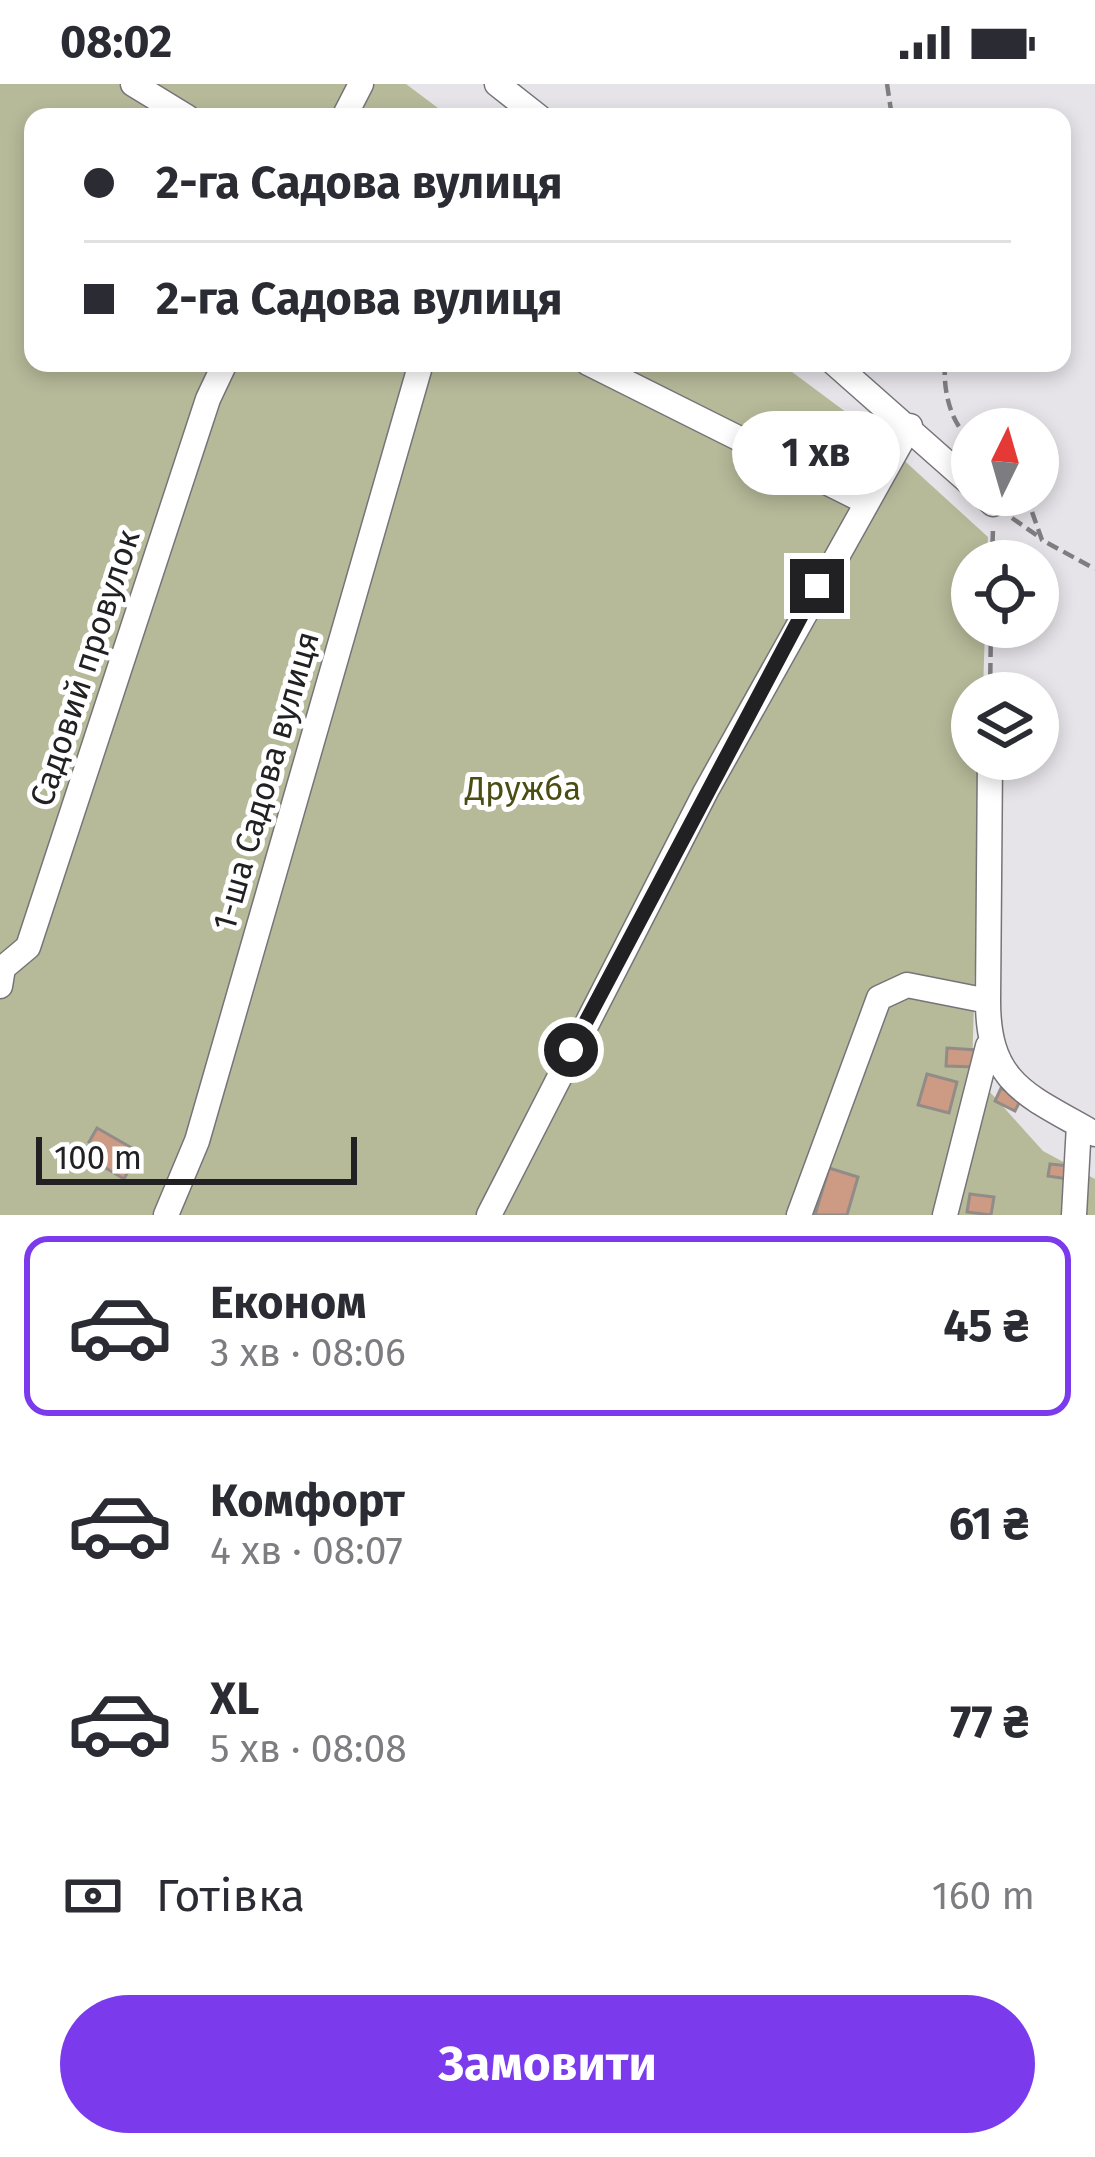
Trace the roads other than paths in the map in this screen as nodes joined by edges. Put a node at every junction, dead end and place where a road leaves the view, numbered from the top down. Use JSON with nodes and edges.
{"nodes":[{"id":1,"x":133,"y":84,"type":"edge"},
{"id":2,"x":172,"y":108,"type":"edge"},
{"id":3,"x":222,"y":372,"type":"edge"},
{"id":4,"x":418,"y":372,"type":"edge"},
{"id":5,"x":605,"y":372,"type":"edge"},
{"id":6,"x":845,"y":372,"type":"edge"},
{"id":7,"x":910,"y":426,"type":"junction"},
{"id":8,"x":951,"y":464,"type":"edge"},
{"id":9,"x":866,"y":502,"type":"junction"},
{"id":10,"x":989,"y":780,"type":"edge"},
{"id":11,"x":0,"y":986,"type":"edge"},
{"id":12,"x":988,"y":1001,"type":"junction"},
{"id":13,"x":988,"y":1046,"type":"junction"},
{"id":14,"x":1087,"y":1129,"type":"edge"},
{"id":15,"x":166,"y":1215,"type":"edge"},
{"id":16,"x":489,"y":1215,"type":"edge"},
{"id":17,"x":799,"y":1215,"type":"edge"},
{"id":18,"x":945,"y":1215,"type":"edge"},
{"id":19,"x":1074,"y":1215,"type":"edge"}],
"edges":[{"from":1,"to":2,"type":"street"},
{"from":3,"to":11,"type":"street","name":"Садовий провулок"},
{"from":4,"to":15,"type":"street","name":"1-ша Садова вулиця"},
{"from":5,"to":9,"type":"street"},
{"from":6,"to":7,"type":"street"},
{"from":7,"to":8,"type":"street"},
{"from":7,"to":9,"type":"street"},
{"from":9,"to":16,"type":"street"},
{"from":10,"to":12,"type":"street"},
{"from":12,"to":13,"type":"street"},
{"from":12,"to":17,"type":"street"},
{"from":13,"to":14,"type":"street"},
{"from":13,"to":18,"type":"street"},
{"from":14,"to":19,"type":"street"}]}
